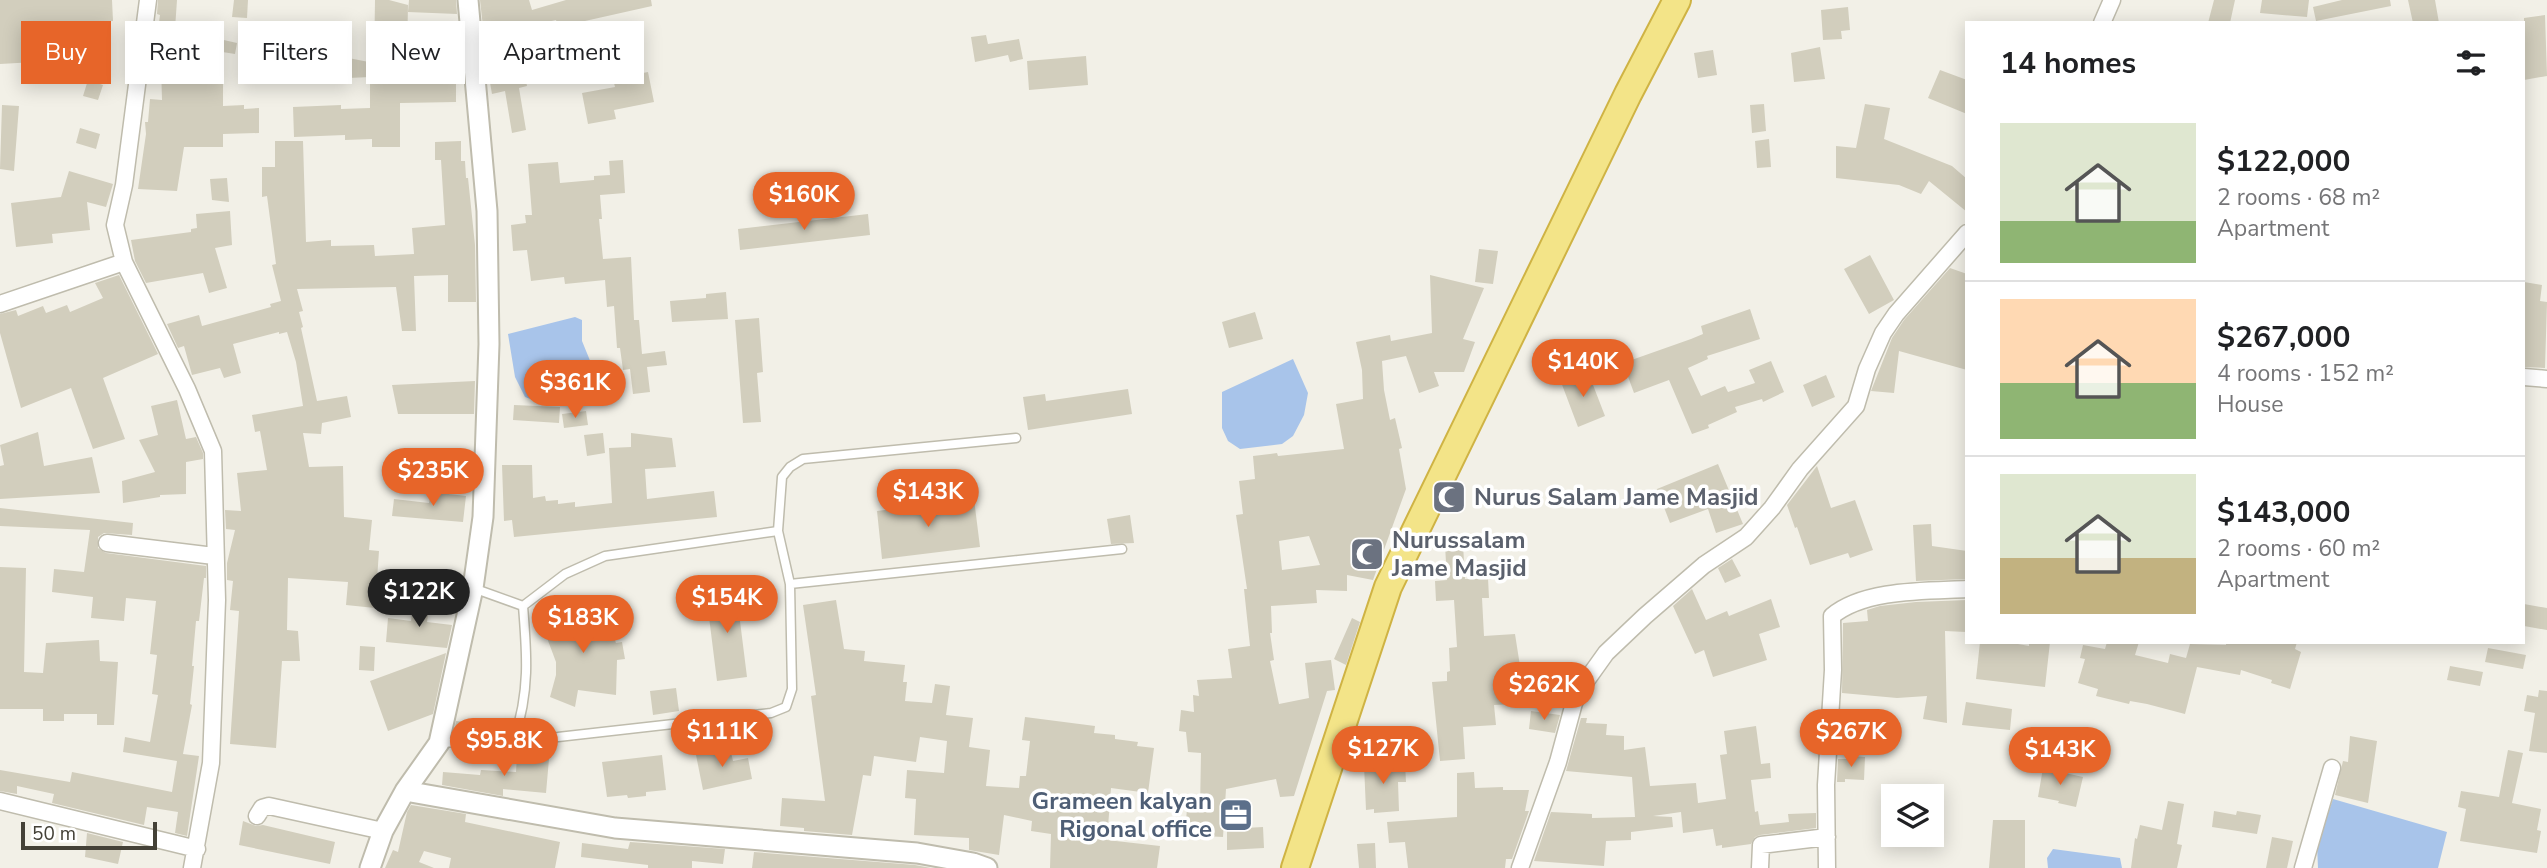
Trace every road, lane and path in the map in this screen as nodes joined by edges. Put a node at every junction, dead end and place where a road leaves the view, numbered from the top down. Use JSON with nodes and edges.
{"nodes":[{"id":1,"x":148,"y":0,"type":"edge"},
{"id":2,"x":468,"y":0,"type":"edge"},
{"id":3,"x":1677,"y":0,"type":"edge"},
{"id":4,"x":2112,"y":0,"type":"edge"},
{"id":5,"x":2103,"y":21,"type":"edge"},
{"id":6,"x":1965,"y":235,"type":"edge"},
{"id":7,"x":124,"y":262,"type":"junction"},
{"id":8,"x":0,"y":304,"type":"edge"},
{"id":9,"x":2525,"y":377,"type":"edge"},
{"id":10,"x":2547,"y":379,"type":"edge"},
{"id":11,"x":1016,"y":438,"type":"dead end"},
{"id":12,"x":778,"y":531,"type":"junction"},
{"id":13,"x":107,"y":542,"type":"dead end"},
{"id":14,"x":1122,"y":549,"type":"dead end"},
{"id":15,"x":214,"y":556,"type":"junction"},
{"id":16,"x":790,"y":583,"type":"junction"},
{"id":17,"x":473,"y":588,"type":"junction"},
{"id":18,"x":1965,"y":589,"type":"edge"},
{"id":19,"x":523,"y":606,"type":"junction"},
{"id":20,"x":514,"y":739,"type":"junction"},
{"id":21,"x":439,"y":743,"type":"junction"},
{"id":22,"x":2332,"y":768,"type":"dead end"},
{"id":23,"x":405,"y":791,"type":"junction"},
{"id":24,"x":0,"y":802,"type":"edge"},
{"id":25,"x":257,"y":816,"type":"dead end"},
{"id":26,"x":383,"y":831,"type":"junction"},
{"id":27,"x":1827,"y":837,"type":"junction"},
{"id":28,"x":197,"y":849,"type":"junction"},
{"id":29,"x":192,"y":868,"type":"edge"},
{"id":30,"x":370,"y":868,"type":"edge"},
{"id":31,"x":987,"y":868,"type":"edge"},
{"id":32,"x":1294,"y":868,"type":"edge"},
{"id":33,"x":1520,"y":868,"type":"edge"},
{"id":34,"x":1760,"y":868,"type":"edge"},
{"id":35,"x":1827,"y":868,"type":"edge"},
{"id":36,"x":2303,"y":868,"type":"edge"}],
"edges":[{"from":1,"to":7,"type":"street"},
{"from":2,"to":17,"type":"street"},
{"from":3,"to":32,"type":"highway"},
{"from":4,"to":5,"type":"street"},
{"from":6,"to":33,"type":"street"},
{"from":7,"to":8,"type":"street"},
{"from":7,"to":15,"type":"street"},
{"from":9,"to":10,"type":"street"},
{"from":11,"to":12,"type":"lane"},
{"from":12,"to":16,"type":"lane"},
{"from":12,"to":19,"type":"lane"},
{"from":13,"to":15,"type":"street"},
{"from":14,"to":16,"type":"lane"},
{"from":15,"to":28,"type":"street"},
{"from":16,"to":20,"type":"lane"},
{"from":17,"to":19,"type":"lane"},
{"from":17,"to":21,"type":"street"},
{"from":18,"to":27,"type":"street"},
{"from":19,"to":20,"type":"lane"},
{"from":20,"to":21,"type":"lane"},
{"from":21,"to":23,"type":"street"},
{"from":22,"to":36,"type":"street"},
{"from":23,"to":26,"type":"street"},
{"from":23,"to":31,"type":"street"},
{"from":24,"to":28,"type":"street"},
{"from":25,"to":26,"type":"street"},
{"from":26,"to":30,"type":"street"},
{"from":27,"to":34,"type":"street"},
{"from":27,"to":35,"type":"street"},
{"from":28,"to":29,"type":"street"}]}
